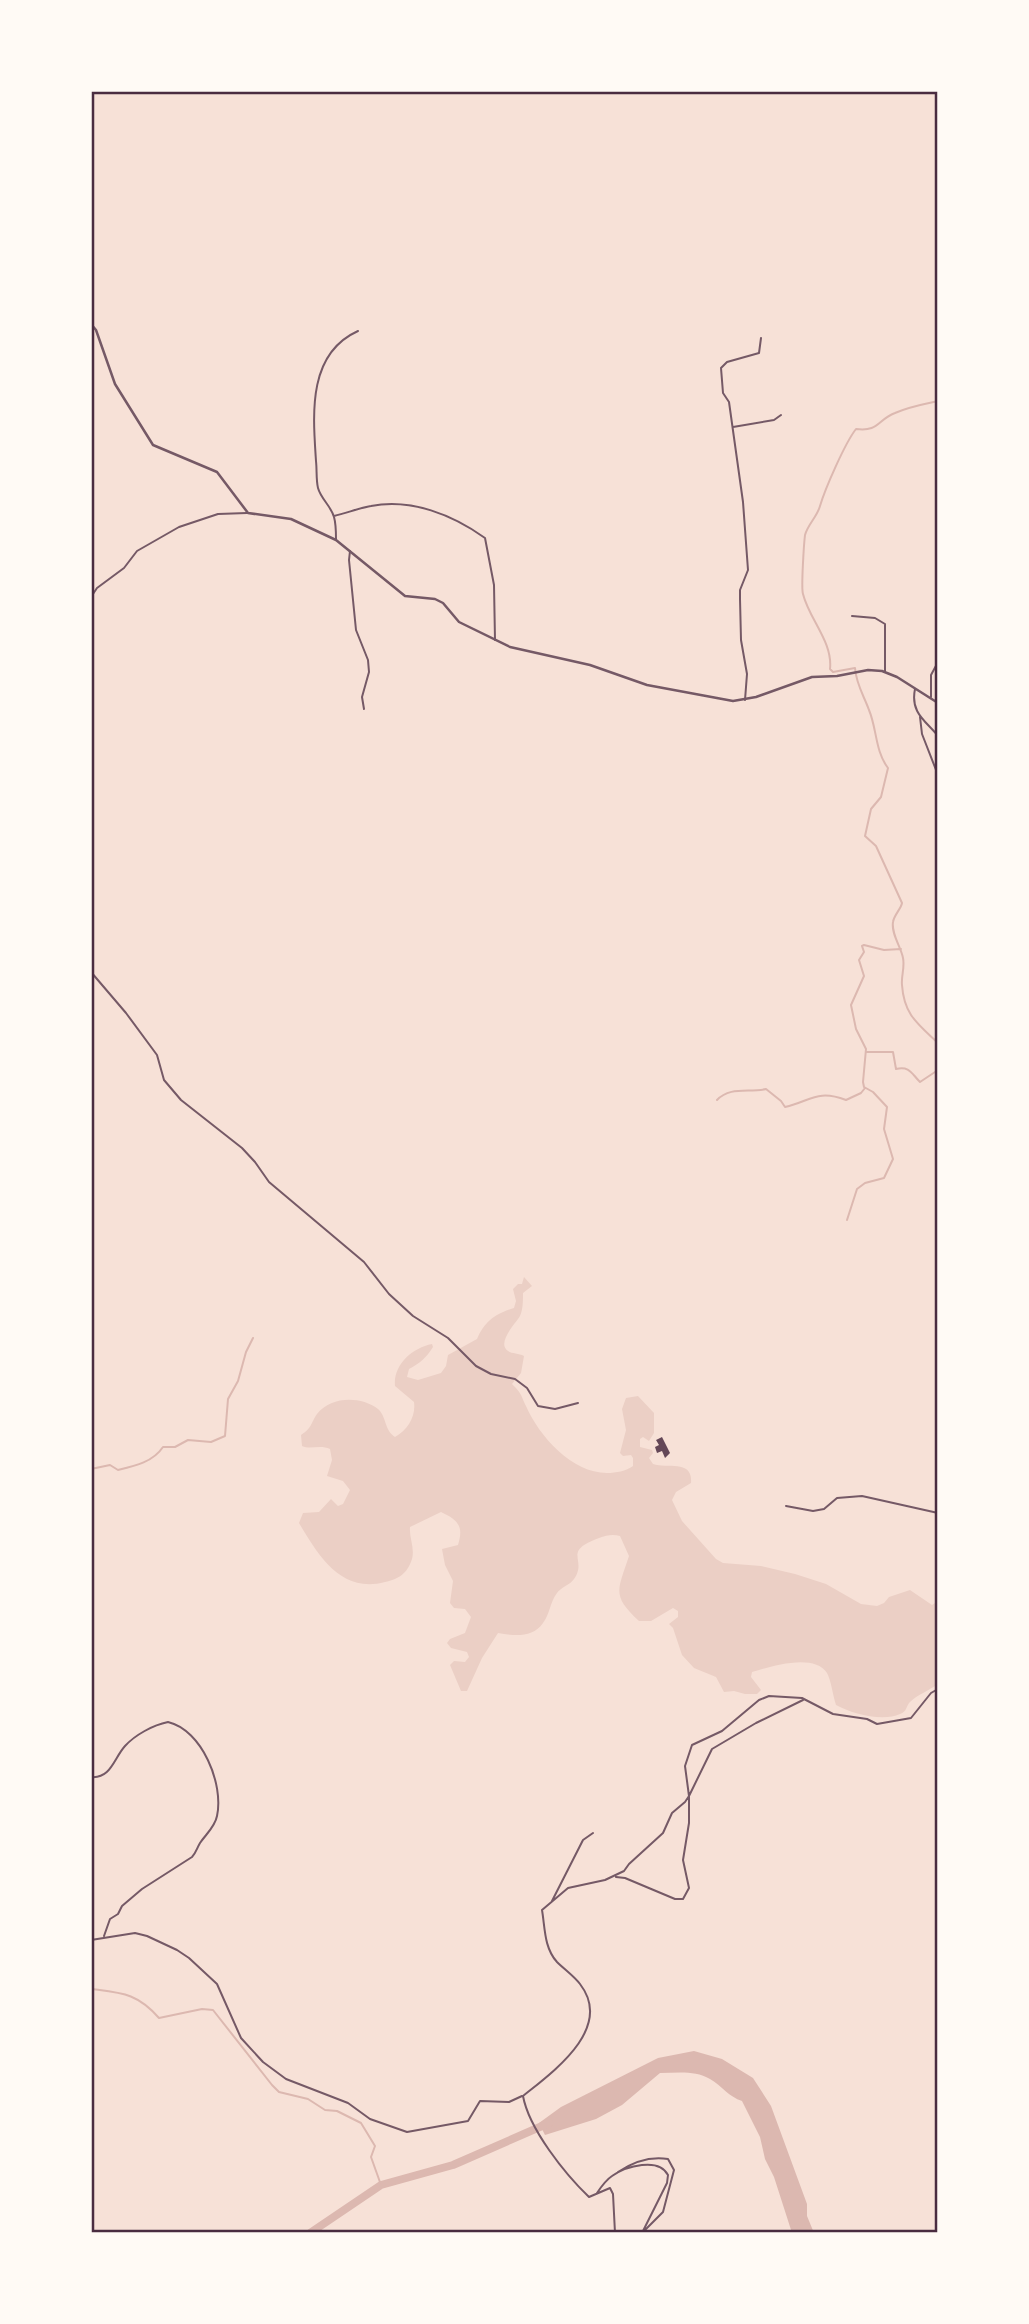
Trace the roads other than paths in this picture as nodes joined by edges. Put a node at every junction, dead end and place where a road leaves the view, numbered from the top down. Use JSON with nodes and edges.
{"nodes":[{"id":1,"x":91,"y":324,"type":"edge"},
{"id":2,"x":358,"y":331,"type":"dead end"},
{"id":3,"x":761,"y":338,"type":"dead end"},
{"id":4,"x":781,"y":415,"type":"dead end"},
{"id":5,"x":732,"y":427,"type":"junction"},
{"id":6,"x":248,"y":513,"type":"junction"},
{"id":7,"x":334,"y":516,"type":"junction"},
{"id":8,"x":336,"y":540,"type":"junction"},
{"id":9,"x":350,"y":550,"type":"junction"},
{"id":10,"x":91,"y":588,"type":"edge"},
{"id":11,"x":97,"y":588,"type":"junction"},
{"id":12,"x":91,"y":597,"type":"edge"},
{"id":13,"x":852,"y":616,"type":"dead end"},
{"id":14,"x":495,"y":641,"type":"junction"},
{"id":15,"x":938,"y":662,"type":"edge"},
{"id":16,"x":885,"y":672,"type":"junction"},
{"id":17,"x":915,"y":688,"type":"junction"},
{"id":18,"x":931,"y":698,"type":"junction"},
{"id":19,"x":745,"y":700,"type":"junction"},
{"id":20,"x":938,"y":703,"type":"edge"},
{"id":21,"x":364,"y":709,"type":"dead end"},
{"id":22,"x":920,"y":717,"type":"junction"},
{"id":23,"x":938,"y":736,"type":"edge"},
{"id":24,"x":938,"y":775,"type":"edge"},
{"id":25,"x":91,"y":972,"type":"edge"},
{"id":26,"x":578,"y":1403,"type":"dead end"},
{"id":27,"x":786,"y":1506,"type":"dead end"},
{"id":28,"x":938,"y":1513,"type":"edge"},
{"id":29,"x":938,"y":1689,"type":"edge"},
{"id":30,"x":804,"y":1699,"type":"junction"},
{"id":31,"x":91,"y":1777,"type":"edge"},
{"id":32,"x":689,"y":1796,"type":"junction"},
{"id":33,"x":593,"y":1833,"type":"dead end"},
{"id":34,"x":615,"y":1877,"type":"junction"},
{"id":35,"x":551,"y":1902,"type":"junction"},
{"id":36,"x":104,"y":1937,"type":"junction"},
{"id":37,"x":91,"y":1940,"type":"edge"},
{"id":38,"x":523,"y":2096,"type":"junction"},
{"id":39,"x":612,"y":2176,"type":"junction"},
{"id":40,"x":596,"y":2194,"type":"junction"},
{"id":41,"x":615,"y":2233,"type":"edge"}],
"edges":[{"from":1,"to":6,"type":"street"},
{"from":2,"to":7,"type":"street"},
{"from":3,"to":5,"type":"street"},
{"from":4,"to":5,"type":"street"},
{"from":5,"to":19,"type":"street"},
{"from":6,"to":8,"type":"street"},
{"from":6,"to":11,"type":"street"},
{"from":7,"to":8,"type":"street"},
{"from":7,"to":14,"type":"street"},
{"from":8,"to":9,"type":"street"},
{"from":9,"to":14,"type":"street"},
{"from":9,"to":21,"type":"street"},
{"from":10,"to":11,"type":"street"},
{"from":11,"to":12,"type":"street"},
{"from":13,"to":16,"type":"street"},
{"from":14,"to":19,"type":"street"},
{"from":15,"to":18,"type":"street"},
{"from":16,"to":17,"type":"street"},
{"from":16,"to":19,"type":"street"},
{"from":17,"to":18,"type":"street"},
{"from":17,"to":22,"type":"street"},
{"from":18,"to":20,"type":"street"},
{"from":22,"to":23,"type":"street"},
{"from":22,"to":24,"type":"street"},
{"from":25,"to":26,"type":"street"},
{"from":27,"to":28,"type":"street"},
{"from":29,"to":30,"type":"street"},
{"from":30,"to":32,"type":"street"},
{"from":30,"to":32,"type":"street"},
{"from":31,"to":36,"type":"street"},
{"from":32,"to":34,"type":"street"},
{"from":32,"to":34,"type":"street"},
{"from":33,"to":35,"type":"street"},
{"from":34,"to":35,"type":"street"},
{"from":35,"to":38,"type":"street"},
{"from":36,"to":37,"type":"street"},
{"from":36,"to":38,"type":"street"},
{"from":38,"to":40,"type":"street"},
{"from":39,"to":39,"type":"street"},
{"from":39,"to":40,"type":"street"},
{"from":40,"to":41,"type":"street"}]}
